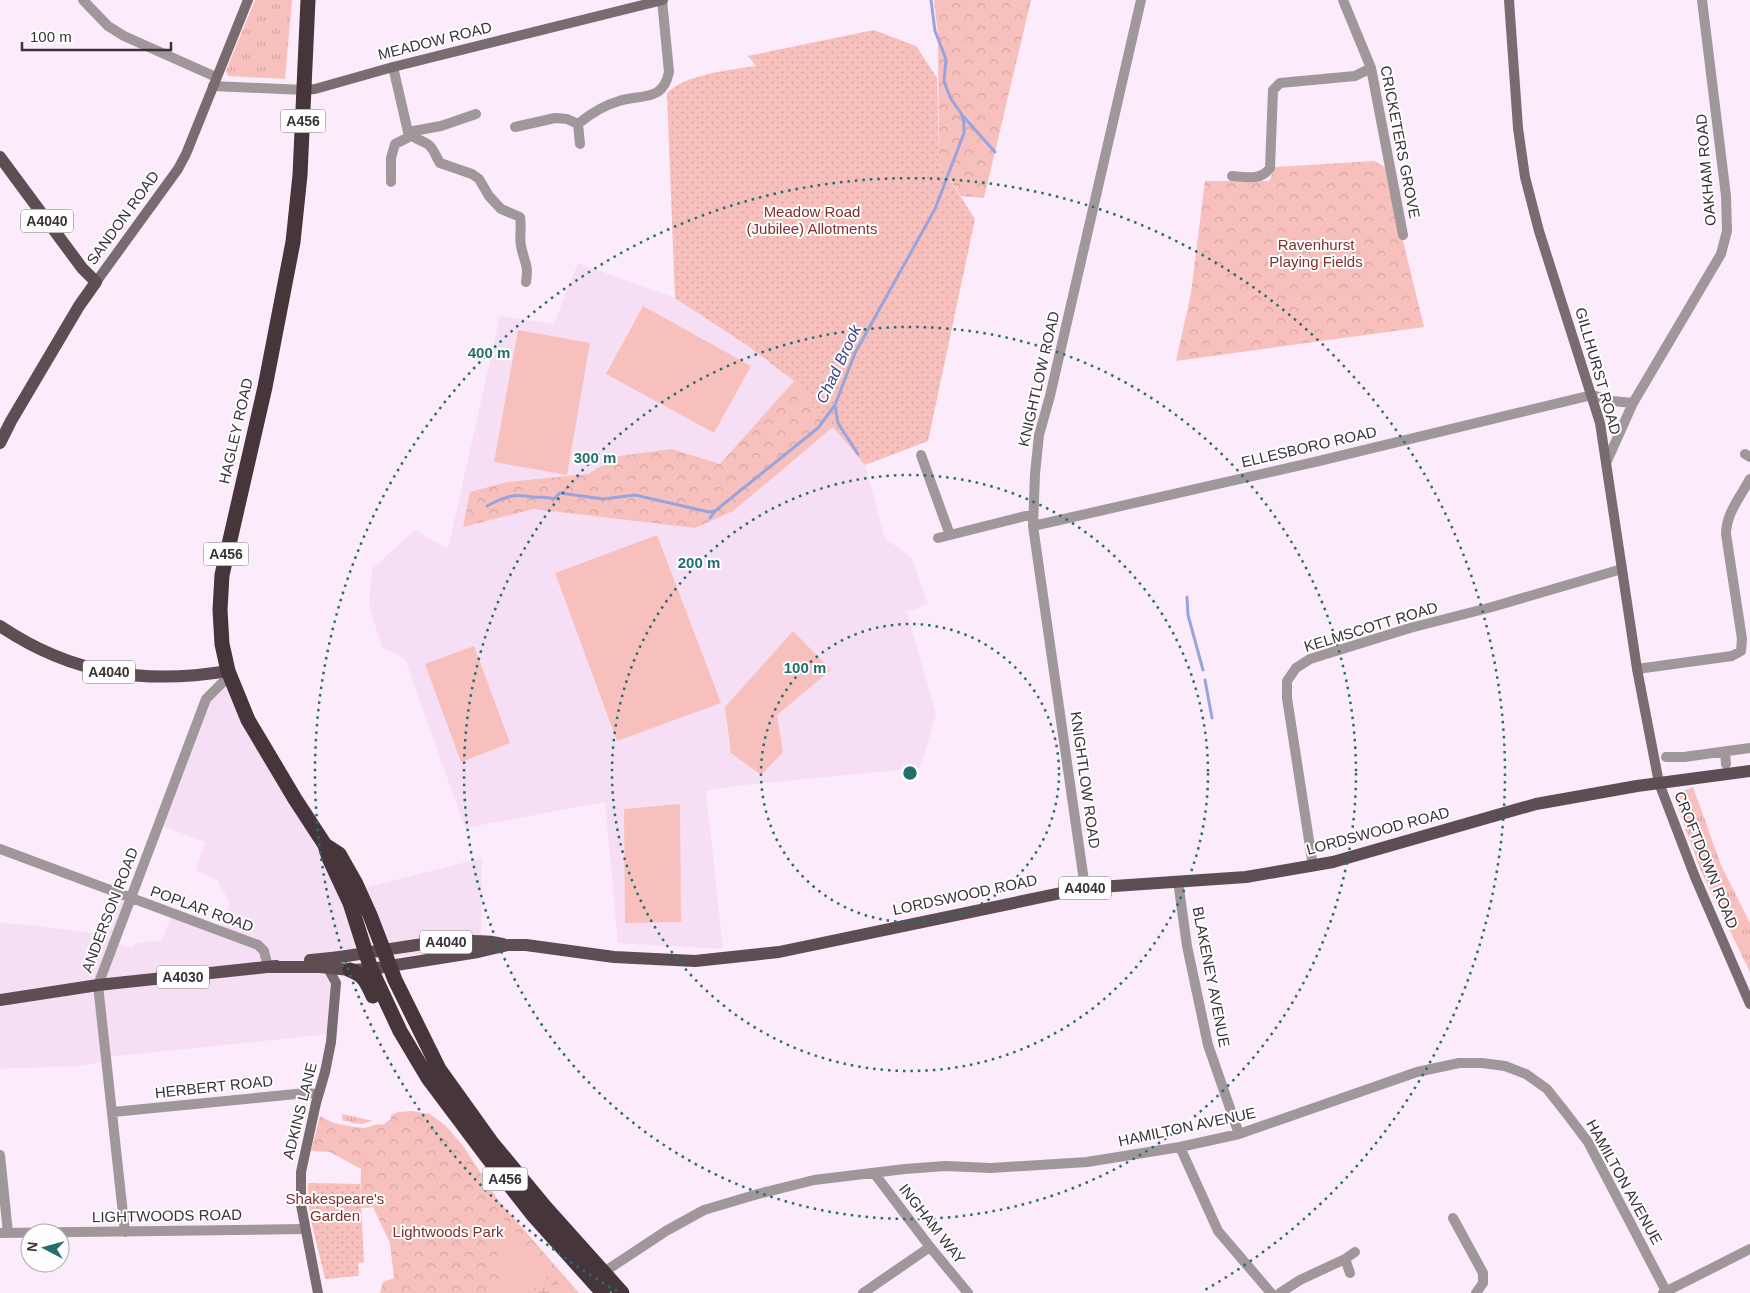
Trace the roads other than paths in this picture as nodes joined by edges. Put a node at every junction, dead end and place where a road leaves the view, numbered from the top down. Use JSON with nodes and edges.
{"nodes":[{"id":1,"x":83,"y":0,"type":"edge"},
{"id":2,"x":248,"y":0,"type":"edge"},
{"id":3,"x":308,"y":0,"type":"edge"},
{"id":4,"x":663,"y":0,"type":"edge"},
{"id":5,"x":1141,"y":0,"type":"edge"},
{"id":6,"x":1343,"y":0,"type":"edge"},
{"id":7,"x":1509,"y":0,"type":"edge"},
{"id":8,"x":1702,"y":0,"type":"edge"},
{"id":9,"x":393,"y":66,"type":"junction"},
{"id":10,"x":1371,"y":68,"type":"junction"},
{"id":11,"x":215,"y":82,"type":"junction"},
{"id":12,"x":304,"y":90,"type":"junction"},
{"id":13,"x":476,"y":114,"type":"dead end"},
{"id":14,"x":578,"y":124,"type":"junction"},
{"id":15,"x":515,"y":126,"type":"dead end"},
{"id":16,"x":409,"y":134,"type":"junction"},
{"id":17,"x":580,"y":144,"type":"dead end"},
{"id":18,"x":0,"y":157,"type":"edge"},
{"id":19,"x":1232,"y":176,"type":"dead end"},
{"id":20,"x":391,"y":182,"type":"dead end"},
{"id":21,"x":1403,"y":235,"type":"dead end"},
{"id":22,"x":96,"y":282,"type":"junction"},
{"id":23,"x":526,"y":282,"type":"dead end"},
{"id":24,"x":1592,"y":395,"type":"junction"},
{"id":25,"x":1633,"y":403,"type":"junction"},
{"id":26,"x":0,"y":443,"type":"edge"},
{"id":27,"x":921,"y":455,"type":"dead end"},
{"id":28,"x":1607,"y":461,"type":"junction"},
{"id":29,"x":1750,"y":479,"type":"edge"},
{"id":30,"x":1033,"y":514,"type":"junction"},
{"id":31,"x":1033,"y":526,"type":"junction"},
{"id":32,"x":950,"y":535,"type":"junction"},
{"id":33,"x":938,"y":538,"type":"dead end"},
{"id":34,"x":1622,"y":569,"type":"junction"},
{"id":35,"x":0,"y":626,"type":"edge"},
{"id":36,"x":1637,"y":669,"type":"junction"},
{"id":37,"x":228,"y":673,"type":"junction"},
{"id":38,"x":1750,"y":748,"type":"edge"},
{"id":39,"x":1725,"y":752,"type":"junction"},
{"id":40,"x":1666,"y":757,"type":"dead end"},
{"id":41,"x":1726,"y":764,"type":"dead end"},
{"id":42,"x":1750,"y":772,"type":"edge"},
{"id":43,"x":1659,"y":782,"type":"junction"},
{"id":44,"x":325,"y":845,"type":"junction"},
{"id":45,"x":0,"y":849,"type":"edge"},
{"id":46,"x":1314,"y":866,"type":"junction"},
{"id":47,"x":1178,"y":881,"type":"junction"},
{"id":48,"x":1085,"y":888,"type":"junction"},
{"id":49,"x":130,"y":898,"type":"junction"},
{"id":50,"x":508,"y":945,"type":"junction"},
{"id":51,"x":383,"y":950,"type":"junction"},
{"id":52,"x":366,"y":954,"type":"junction"},
{"id":53,"x":268,"y":967,"type":"junction"},
{"id":54,"x":328,"y":968,"type":"junction"},
{"id":55,"x":380,"y":968,"type":"junction"},
{"id":56,"x":350,"y":970,"type":"junction"},
{"id":57,"x":98,"y":985,"type":"junction"},
{"id":58,"x":0,"y":1000,"type":"edge"},
{"id":59,"x":1750,"y":1004,"type":"edge"},
{"id":60,"x":400,"y":1031,"type":"junction"},
{"id":61,"x":318,"y":1094,"type":"junction"},
{"id":62,"x":113,"y":1112,"type":"junction"},
{"id":63,"x":1239,"y":1134,"type":"junction"},
{"id":64,"x":1180,"y":1147,"type":"junction"},
{"id":65,"x":0,"y":1155,"type":"edge"},
{"id":66,"x":874,"y":1172,"type":"junction"},
{"id":67,"x":1453,"y":1218,"type":"dead end"},
{"id":68,"x":305,"y":1229,"type":"junction"},
{"id":69,"x":125,"y":1232,"type":"junction"},
{"id":70,"x":4,"y":1233,"type":"edge"},
{"id":71,"x":930,"y":1247,"type":"junction"},
{"id":72,"x":1750,"y":1249,"type":"edge"},
{"id":73,"x":1355,"y":1252,"type":"dead end"},
{"id":74,"x":1345,"y":1259,"type":"junction"},
{"id":75,"x":1350,"y":1273,"type":"dead end"},
{"id":76,"x":601,"y":1283,"type":"edge"},
{"id":77,"x":318,"y":1293,"type":"edge"},
{"id":78,"x":622,"y":1293,"type":"edge"},
{"id":79,"x":863,"y":1293,"type":"edge"},
{"id":80,"x":968,"y":1293,"type":"edge"},
{"id":81,"x":1271,"y":1293,"type":"edge"},
{"id":82,"x":1280,"y":1293,"type":"edge"},
{"id":83,"x":1476,"y":1293,"type":"edge"},
{"id":84,"x":1665,"y":1293,"type":"edge"}],
"edges":[{"from":1,"to":11,"type":"street"},
{"from":2,"to":11,"type":"street","name":"SANDON ROAD"},
{"from":3,"to":12,"type":"highway","name":"HAGLEY ROAD","number":"A456"},
{"from":4,"to":9,"type":"street","name":"MEADOW ROAD"},
{"from":4,"to":14,"type":"street"},
{"from":5,"to":30,"type":"street","name":"KNIGHTLOW ROAD"},
{"from":6,"to":10,"type":"street","name":"CRICKETERS GROVE"},
{"from":7,"to":24,"type":"street","name":"GILLHURST ROAD"},
{"from":8,"to":25,"type":"street","name":"OAKHAM ROAD"},
{"from":9,"to":12,"type":"street","name":"MEADOW ROAD"},
{"from":9,"to":16,"type":"street"},
{"from":10,"to":19,"type":"street"},
{"from":10,"to":21,"type":"street","name":"CRICKETERS GROVE"},
{"from":11,"to":12,"type":"street","name":"MEADOW ROAD"},
{"from":11,"to":22,"type":"street","name":"SANDON ROAD"},
{"from":12,"to":37,"type":"highway","name":"HAGLEY ROAD","number":"A456"},
{"from":13,"to":16,"type":"street"},
{"from":14,"to":15,"type":"street"},
{"from":14,"to":17,"type":"street"},
{"from":16,"to":20,"type":"street"},
{"from":16,"to":23,"type":"street"},
{"from":18,"to":22,"type":"main road","number":"A4040"},
{"from":22,"to":26,"type":"main road","name":"SANDON ROAD"},
{"from":24,"to":25,"type":"street"},
{"from":24,"to":28,"type":"street","name":"GILLHURST ROAD"},
{"from":24,"to":31,"type":"street","name":"ELLESBORO ROAD"},
{"from":25,"to":28,"type":"street","name":"OAKHAM ROAD"},
{"from":27,"to":32,"type":"street"},
{"from":28,"to":34,"type":"street","name":"GILLHURST ROAD"},
{"from":29,"to":36,"type":"street"},
{"from":30,"to":31,"type":"street","name":"KNIGHTLOW ROAD"},
{"from":30,"to":32,"type":"street"},
{"from":31,"to":48,"type":"street","name":"KNIGHTLOW ROAD"},
{"from":32,"to":33,"type":"street"},
{"from":34,"to":36,"type":"street","name":"GILLHURST ROAD"},
{"from":34,"to":46,"type":"street","name":"KELMSCOTT ROAD"},
{"from":35,"to":37,"type":"main road","number":"A4040"},
{"from":36,"to":43,"type":"street","name":"GILLHURST ROAD"},
{"from":37,"to":44,"type":"highway","name":"HAGLEY ROAD","number":"A456"},
{"from":37,"to":49,"type":"street","name":"ANDERSON ROAD"},
{"from":38,"to":39,"type":"street"},
{"from":39,"to":40,"type":"street"},
{"from":39,"to":41,"type":"street"},
{"from":42,"to":43,"type":"main road","name":"LORDSWOOD ROAD","number":"A4040"},
{"from":43,"to":46,"type":"main road","name":"LORDSWOOD ROAD","number":"A4040"},
{"from":43,"to":59,"type":"street","name":"CROFTDOWN ROAD"},
{"from":44,"to":51,"type":"highway","name":"HAGLEY ROAD","number":"A456"},
{"from":44,"to":52,"type":"highway","name":"HAGLEY ROAD","number":"A456"},
{"from":45,"to":49,"type":"street","name":"POPLAR ROAD"},
{"from":46,"to":47,"type":"main road","name":"LORDSWOOD ROAD","number":"A4040"},
{"from":47,"to":48,"type":"main road","name":"LORDSWOOD ROAD","number":"A4040"},
{"from":47,"to":63,"type":"street","name":"BLAKENEY AVENUE"},
{"from":48,"to":50,"type":"main road","name":"LORDSWOOD ROAD","number":"A4040"},
{"from":49,"to":53,"type":"street","name":"POPLAR ROAD"},
{"from":49,"to":57,"type":"street","name":"ANDERSON ROAD"},
{"from":50,"to":51,"type":"main road","name":"LORDSWOOD ROAD","number":"A4040"},
{"from":50,"to":55,"type":"main road","name":"LORDSWOOD ROAD","number":"A4040"},
{"from":51,"to":52,"type":"main road","name":"LORDSWOOD ROAD","number":"A4040"},
{"from":51,"to":55,"type":"highway","number":"A456"},
{"from":52,"to":53,"type":"main road","number":"A4030"},
{"from":52,"to":55,"type":"highway","number":"A456"},
{"from":53,"to":54,"type":"main road","number":"A4030"},
{"from":53,"to":57,"type":"main road","number":"A4030"},
{"from":54,"to":56,"type":"main road","number":"A4030"},
{"from":54,"to":61,"type":"street","name":"ADKINS LANE"},
{"from":55,"to":56,"type":"main road","number":"A4030"},
{"from":55,"to":60,"type":"highway","number":"A456"},
{"from":55,"to":76,"type":"highway","number":"A456"},
{"from":56,"to":60,"type":"highway","number":"A456"},
{"from":57,"to":58,"type":"main road","number":"A4030"},
{"from":57,"to":62,"type":"street","name":"ANDERSON ROAD"},
{"from":60,"to":76,"type":"highway","number":"A456"},
{"from":61,"to":62,"type":"street","name":"HERBERT ROAD"},
{"from":61,"to":68,"type":"street","name":"ADKINS LANE"},
{"from":62,"to":69,"type":"street","name":"ANDERSON ROAD"},
{"from":63,"to":64,"type":"street","name":"HAMILTON AVENUE"},
{"from":63,"to":84,"type":"street","name":"HAMILTON AVENUE"},
{"from":64,"to":66,"type":"street","name":"HAMILTON AVENUE"},
{"from":64,"to":81,"type":"street"},
{"from":65,"to":70,"type":"street"},
{"from":66,"to":71,"type":"street","name":"INGHAM WAY"},
{"from":66,"to":76,"type":"street","name":"HAMILTON AVENUE"},
{"from":67,"to":83,"type":"street"},
{"from":68,"to":69,"type":"street","name":"LIGHTWOODS ROAD"},
{"from":68,"to":77,"type":"street","name":"ADKINS LANE"},
{"from":69,"to":70,"type":"street","name":"LIGHTWOODS ROAD"},
{"from":71,"to":79,"type":"street"},
{"from":71,"to":80,"type":"street","name":"INGHAM WAY"},
{"from":72,"to":84,"type":"street"},
{"from":73,"to":74,"type":"street"},
{"from":74,"to":75,"type":"street"},
{"from":74,"to":82,"type":"street"},
{"from":76,"to":78,"type":"highway","number":"A456"}]}
